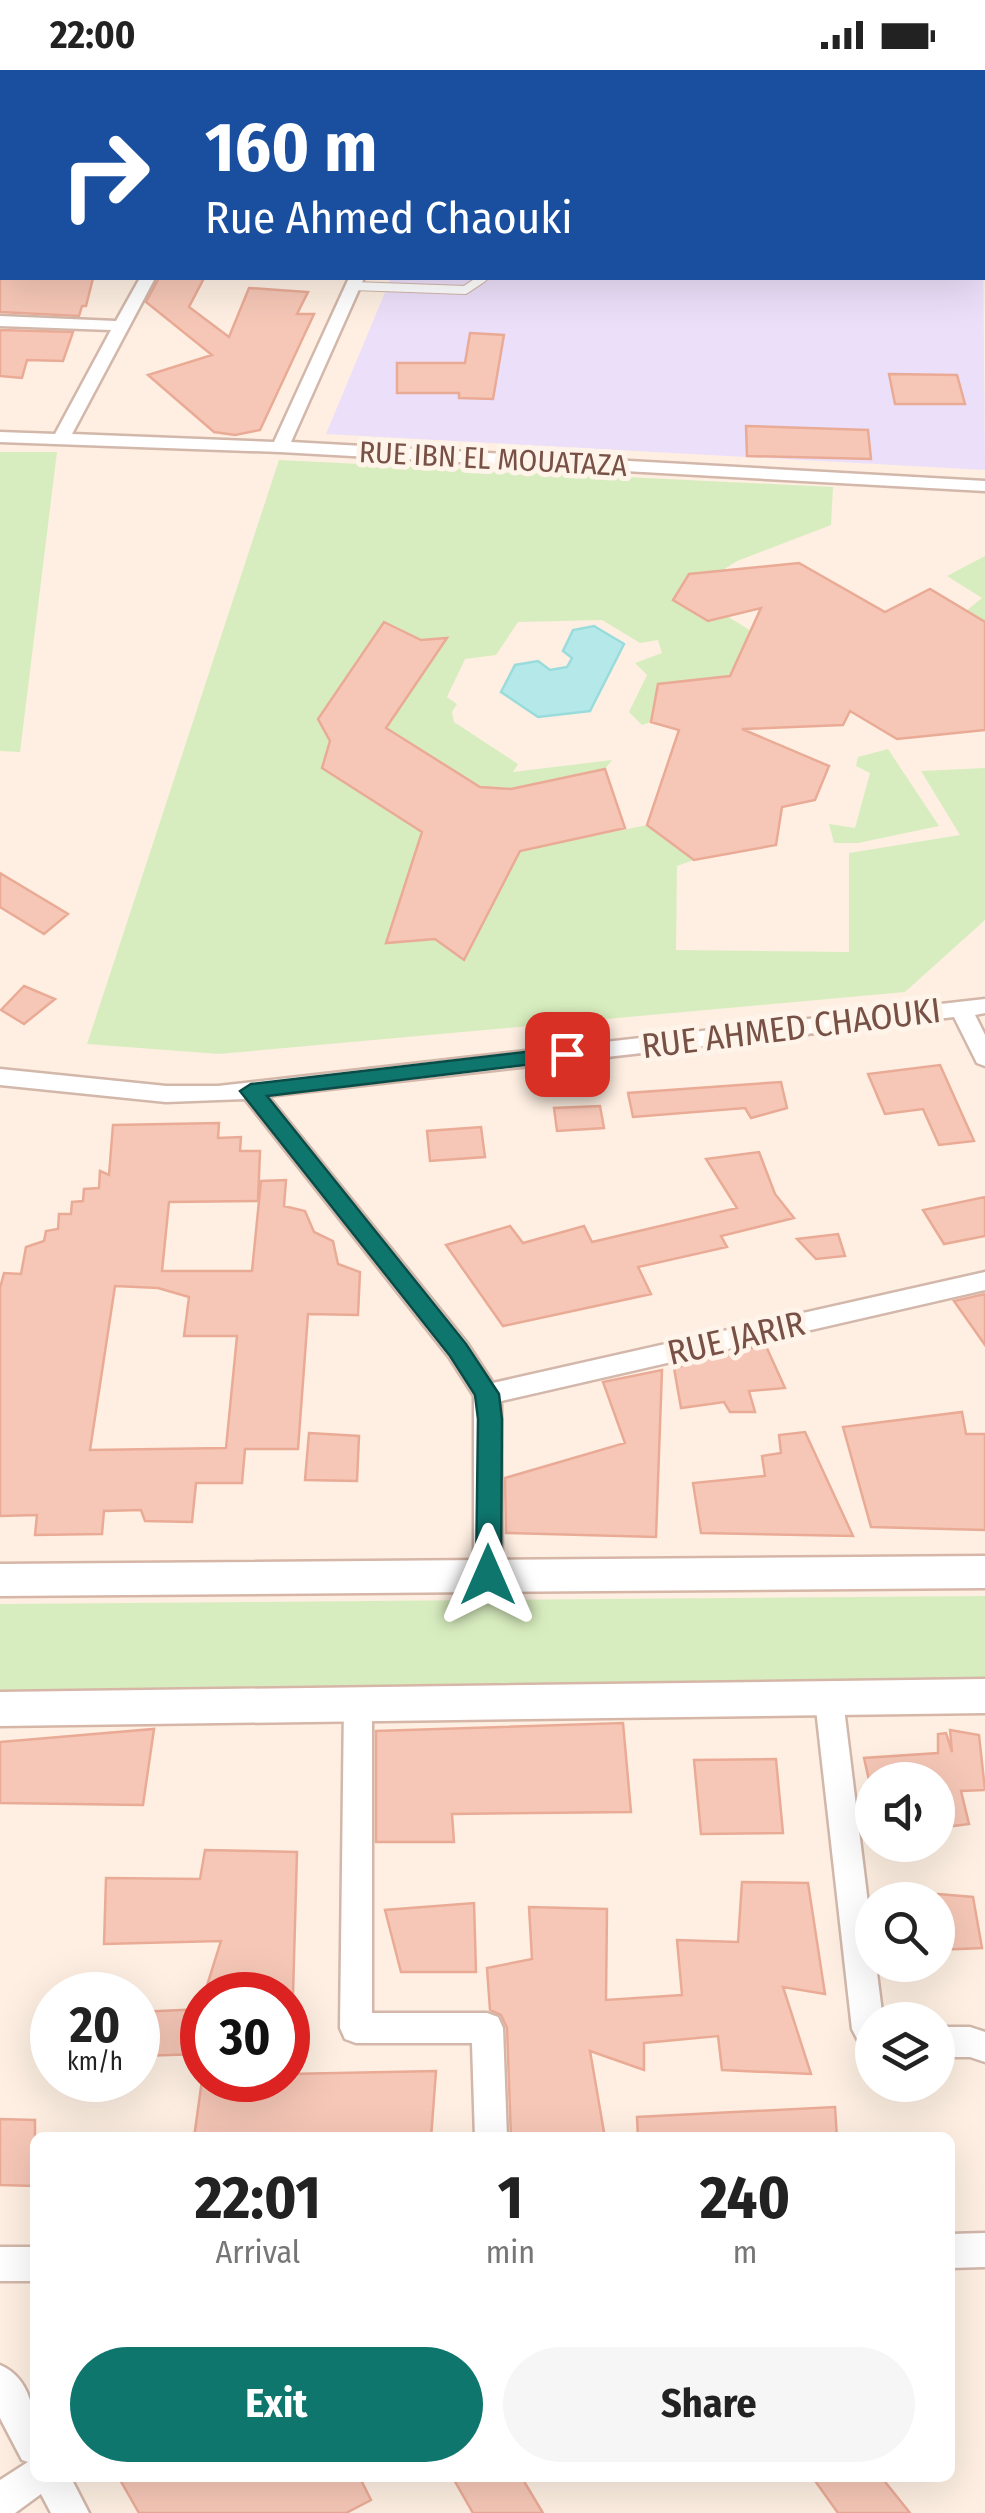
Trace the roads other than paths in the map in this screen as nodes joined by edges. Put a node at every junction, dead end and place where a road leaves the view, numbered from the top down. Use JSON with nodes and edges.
{"nodes":[{"id":1,"x":146,"y":280,"type":"edge"},
{"id":2,"x":479,"y":280,"type":"edge"},
{"id":3,"x":355,"y":282,"type":"edge"},
{"id":4,"x":0,"y":321,"type":"edge"},
{"id":5,"x":123,"y":326,"type":"junction"},
{"id":6,"x":0,"y":437,"type":"edge"},
{"id":7,"x":62,"y":437,"type":"junction"},
{"id":8,"x":280,"y":447,"type":"junction"},
{"id":9,"x":985,"y":486,"type":"edge"},
{"id":10,"x":973,"y":1007,"type":"edge"},
{"id":11,"x":985,"y":1058,"type":"edge"},
{"id":12,"x":0,"y":1077,"type":"edge"},
{"id":13,"x":251,"y":1091,"type":"junction"},
{"id":14,"x":985,"y":1281,"type":"edge"},
{"id":15,"x":487,"y":1394,"type":"junction"},
{"id":16,"x":985,"y":1572,"type":"edge"},
{"id":17,"x":488,"y":1575,"type":"junction"},
{"id":18,"x":0,"y":1580,"type":"edge"},
{"id":19,"x":985,"y":1696,"type":"edge"},
{"id":20,"x":830,"y":1700,"type":"junction"},
{"id":21,"x":358,"y":1704,"type":"junction"},
{"id":22,"x":0,"y":1709,"type":"edge"},
{"id":23,"x":865,"y":2002,"type":"edge"},
{"id":24,"x":955,"y":2042,"type":"edge"},
{"id":25,"x":985,"y":2047,"type":"edge"},
{"id":26,"x":490,"y":2132,"type":"edge"},
{"id":27,"x":985,"y":2250,"type":"edge"},
{"id":28,"x":955,"y":2251,"type":"edge"},
{"id":29,"x":0,"y":2264,"type":"edge"},
{"id":30,"x":30,"y":2264,"type":"edge"},
{"id":31,"x":0,"y":2383,"type":"edge"},
{"id":32,"x":30,"y":2438,"type":"edge"},
{"id":33,"x":30,"y":2481,"type":"edge"},
{"id":34,"x":54,"y":2482,"type":"edge"},
{"id":35,"x":0,"y":2502,"type":"edge"},
{"id":36,"x":71,"y":2513,"type":"edge"}],
"edges":[{"from":1,"to":5,"type":"street"},
{"from":2,"to":3,"type":"lane"},
{"from":3,"to":8,"type":"street"},
{"from":4,"to":5,"type":"street"},
{"from":5,"to":7,"type":"street"},
{"from":6,"to":7,"type":"street","name":"RUE IBN EL MOUATAZA"},
{"from":7,"to":8,"type":"street","name":"RUE IBN EL MOUATAZA"},
{"from":8,"to":9,"type":"street","name":"RUE IBN EL MOUATAZA"},
{"from":10,"to":11,"type":"street"},
{"from":10,"to":13,"type":"street","name":"RUE AHMED CHAOUKI"},
{"from":12,"to":13,"type":"street","name":"RUE AHMED CHAOUKI"},
{"from":13,"to":15,"type":"street"},
{"from":14,"to":15,"type":"street","name":"RUE JARIR"},
{"from":15,"to":17,"type":"street"},
{"from":16,"to":17,"type":"main road"},
{"from":17,"to":18,"type":"main road"},
{"from":19,"to":20,"type":"main road"},
{"from":20,"to":21,"type":"main road"},
{"from":20,"to":23,"type":"street"},
{"from":21,"to":22,"type":"main road"},
{"from":21,"to":26,"type":"street"},
{"from":24,"to":25,"type":"street"},
{"from":27,"to":28,"type":"street"},
{"from":29,"to":30,"type":"street"},
{"from":31,"to":32,"type":"street"},
{"from":33,"to":35,"type":"street"},
{"from":34,"to":36,"type":"street"}]}
